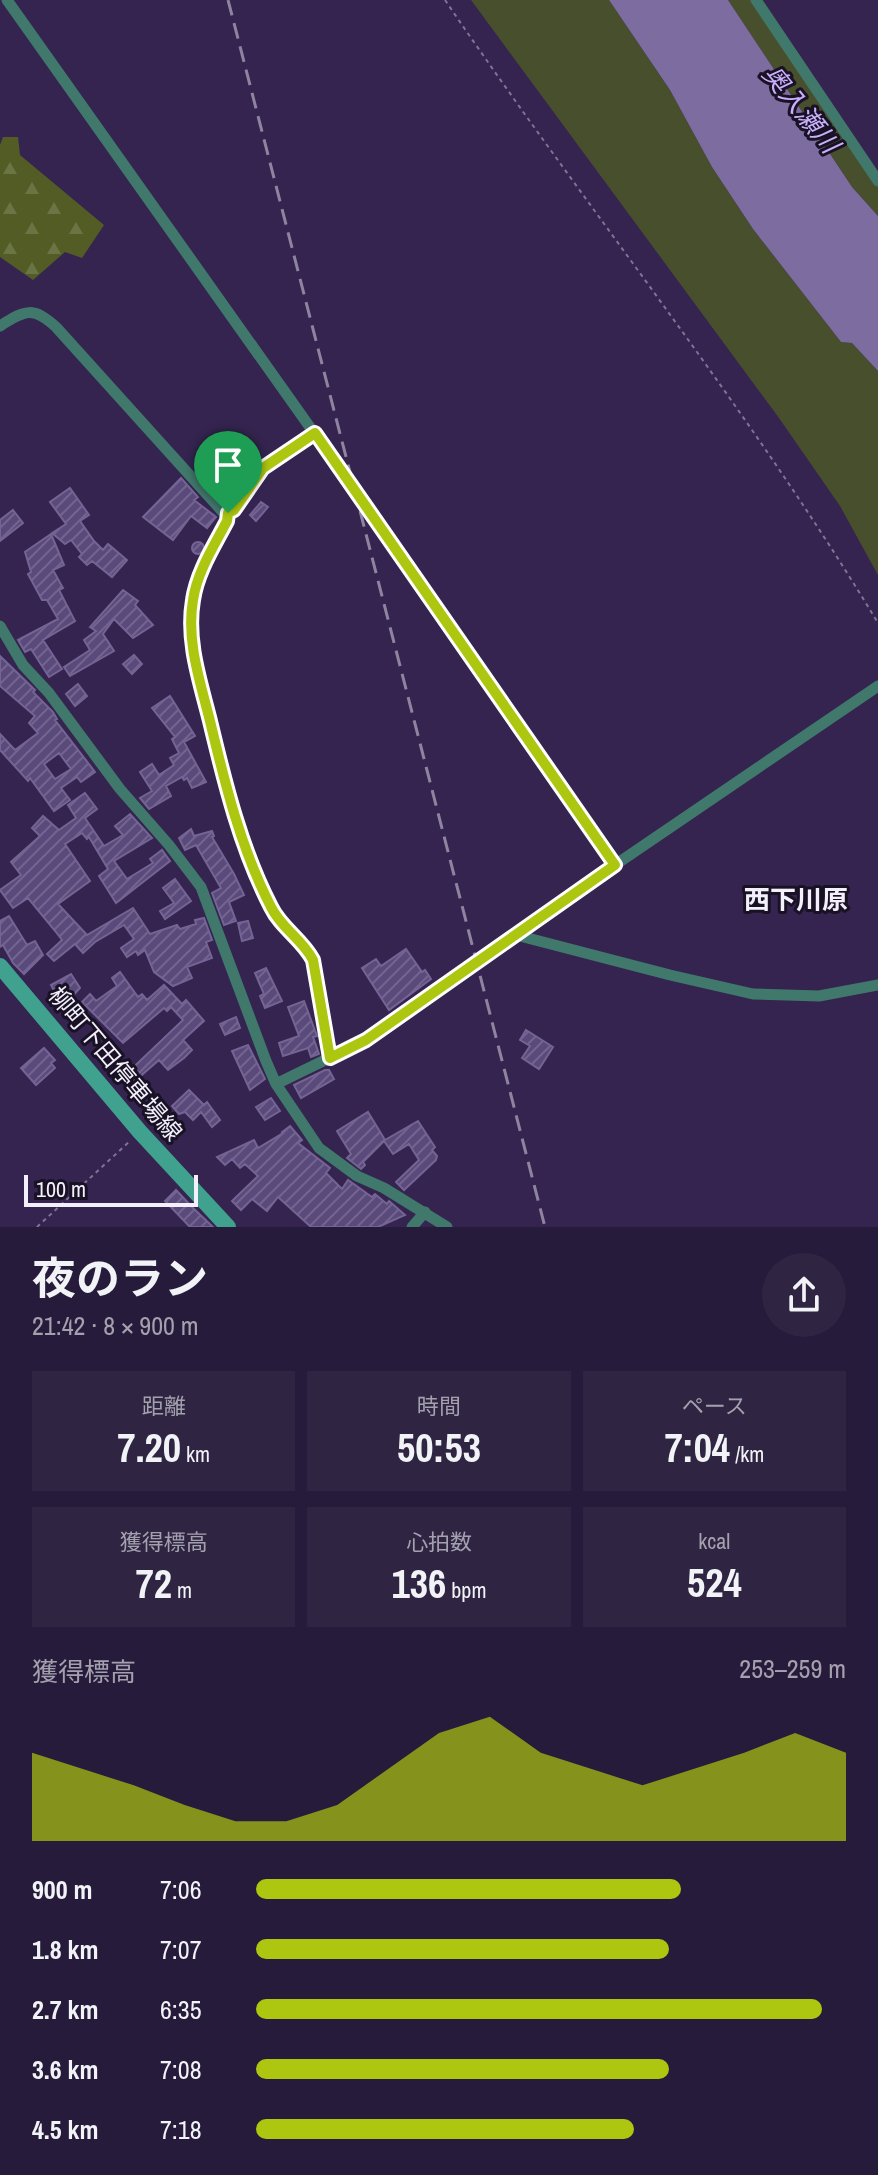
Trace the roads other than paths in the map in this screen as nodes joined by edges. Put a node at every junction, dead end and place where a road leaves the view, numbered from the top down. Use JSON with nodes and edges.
{"nodes":[{"id":1,"x":7,"y":0,"type":"edge"},
{"id":2,"x":756,"y":0,"type":"edge"},
{"id":3,"x":878,"y":181,"type":"edge"},
{"id":4,"x":0,"y":326,"type":"edge"},
{"id":5,"x":315,"y":433,"type":"junction"},
{"id":6,"x":228,"y":513,"type":"junction"},
{"id":7,"x":211,"y":552,"type":"road end"},
{"id":8,"x":0,"y":626,"type":"edge"},
{"id":9,"x":878,"y":686,"type":"edge"},
{"id":10,"x":615,"y":865,"type":"junction"},
{"id":11,"x":516,"y":935,"type":"junction"},
{"id":12,"x":0,"y":966,"type":"edge"},
{"id":13,"x":878,"y":985,"type":"edge"},
{"id":14,"x":276,"y":1084,"type":"junction"},
{"id":15,"x":425,"y":1212,"type":"junction"},
{"id":16,"x":228,"y":1227,"type":"edge"},
{"id":17,"x":412,"y":1227,"type":"edge"},
{"id":18,"x":447,"y":1227,"type":"edge"}],
"edges":[{"from":1,"to":5,"type":"street"},
{"from":2,"to":3,"type":"street"},
{"from":4,"to":6,"type":"street"},
{"from":5,"to":6,"type":"street"},
{"from":5,"to":10,"type":"street"},
{"from":6,"to":7,"type":"street"},
{"from":8,"to":14,"type":"street"},
{"from":9,"to":10,"type":"street"},
{"from":10,"to":11,"type":"street"},
{"from":11,"to":13,"type":"street"},
{"from":11,"to":14,"type":"street"},
{"from":12,"to":16,"type":"main road","name":"柳町下田停車場線"},
{"from":14,"to":15,"type":"street"},
{"from":15,"to":17,"type":"street"},
{"from":15,"to":18,"type":"street"}]}
